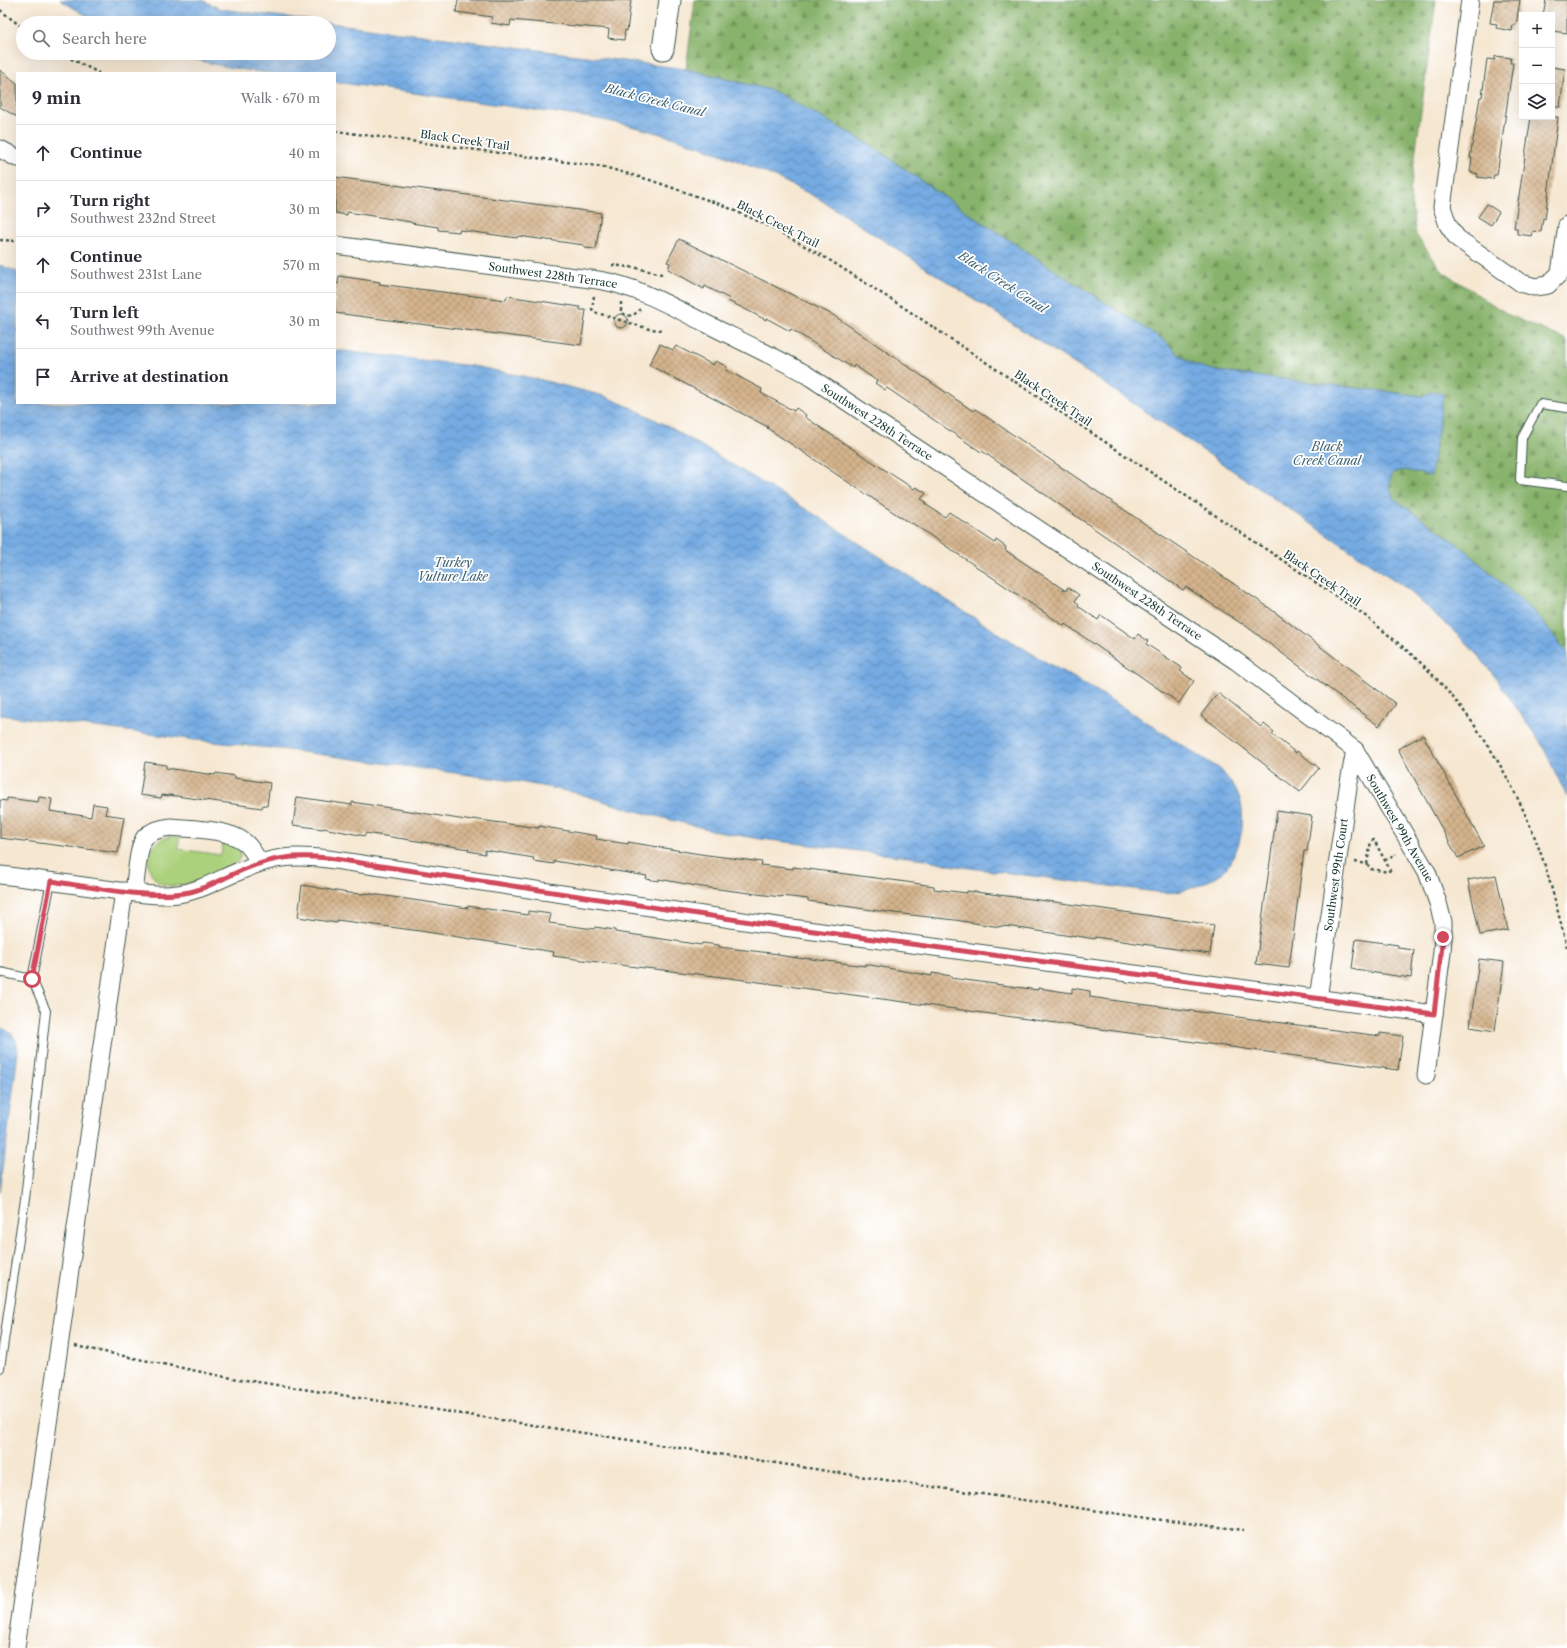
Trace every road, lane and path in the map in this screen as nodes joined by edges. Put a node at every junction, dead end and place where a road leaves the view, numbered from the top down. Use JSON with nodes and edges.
{"nodes":[{"id":1,"x":670,"y":0,"type":"edge"},
{"id":2,"x":1470,"y":0,"type":"edge"},
{"id":3,"x":0,"y":10,"type":"edge"},
{"id":4,"x":16,"y":23,"type":"edge"},
{"id":5,"x":663,"y":49,"type":"dead end"},
{"id":6,"x":74,"y":60,"type":"edge"},
{"id":7,"x":97,"y":72,"type":"edge"},
{"id":8,"x":336,"y":130,"type":"edge"},
{"id":9,"x":0,"y":149,"type":"edge"},
{"id":10,"x":16,"y":157,"type":"edge"},
{"id":11,"x":1567,"y":225,"type":"edge"},
{"id":12,"x":0,"y":240,"type":"edge"},
{"id":13,"x":16,"y":241,"type":"edge"},
{"id":14,"x":336,"y":246,"type":"edge"},
{"id":15,"x":608,"y":264,"type":"dead end"},
{"id":16,"x":665,"y":275,"type":"dead end"},
{"id":17,"x":594,"y":296,"type":"dead end"},
{"id":18,"x":621,"y":302,"type":"dead end"},
{"id":19,"x":640,"y":309,"type":"dead end"},
{"id":20,"x":625,"y":315,"type":"junction"},
{"id":21,"x":623,"y":321,"type":"junction"},
{"id":22,"x":664,"y":330,"type":"dead end"},
{"id":23,"x":1567,"y":408,"type":"edge"},
{"id":24,"x":1567,"y":486,"type":"edge"},
{"id":25,"x":1355,"y":750,"type":"junction"},
{"id":26,"x":1396,"y":854,"type":"dead end"},
{"id":27,"x":1385,"y":860,"type":"junction"},
{"id":28,"x":1355,"y":862,"type":"dead end"},
{"id":29,"x":260,"y":863,"type":"junction"},
{"id":30,"x":1367,"y":864,"type":"junction"},
{"id":31,"x":0,"y":875,"type":"edge"},
{"id":32,"x":51,"y":881,"type":"junction"},
{"id":33,"x":129,"y":892,"type":"junction"},
{"id":34,"x":1567,"y":947,"type":"edge"},
{"id":35,"x":0,"y":972,"type":"edge"},
{"id":36,"x":32,"y":979,"type":"junction"},
{"id":37,"x":1318,"y":999,"type":"junction"},
{"id":38,"x":1434,"y":1014,"type":"junction"},
{"id":39,"x":1426,"y":1075,"type":"dead end"},
{"id":40,"x":58,"y":1343,"type":"junction"},
{"id":41,"x":0,"y":1368,"type":"edge"},
{"id":42,"x":1244,"y":1530,"type":"dead end"},
{"id":43,"x":16,"y":1648,"type":"edge"}],
"edges":[{"from":1,"to":5,"type":"street"},
{"from":2,"to":11,"type":"street"},
{"from":3,"to":4,"type":"path"},
{"from":6,"to":7,"type":"path"},
{"from":8,"to":34,"type":"path","name":"Black Creek Trail"},
{"from":9,"to":10,"type":"street"},
{"from":12,"to":13,"type":"path"},
{"from":14,"to":25,"type":"street","name":"Southwest 228th Terrace"},
{"from":15,"to":16,"type":"path"},
{"from":17,"to":21,"type":"path"},
{"from":18,"to":20,"type":"path"},
{"from":19,"to":20,"type":"path"},
{"from":20,"to":21,"type":"path"},
{"from":21,"to":22,"type":"path"},
{"from":23,"to":24,"type":"lane"},
{"from":25,"to":37,"type":"street","name":"Southwest 99th Court"},
{"from":25,"to":38,"type":"street","name":"Southwest 99th Avenue"},
{"from":26,"to":27,"type":"path"},
{"from":27,"to":30,"type":"path"},
{"from":27,"to":30,"type":"path"},
{"from":28,"to":30,"type":"path"},
{"from":29,"to":33,"type":"street"},
{"from":29,"to":33,"type":"street"},
{"from":29,"to":37,"type":"street"},
{"from":31,"to":32,"type":"street"},
{"from":32,"to":33,"type":"street"},
{"from":32,"to":36,"type":"lane"},
{"from":33,"to":40,"type":"street"},
{"from":35,"to":36,"type":"lane"},
{"from":36,"to":41,"type":"lane"},
{"from":37,"to":38,"type":"street"},
{"from":38,"to":39,"type":"street","name":"Southwest 99th Avenue"},
{"from":40,"to":42,"type":"path"},
{"from":40,"to":43,"type":"street"}]}
